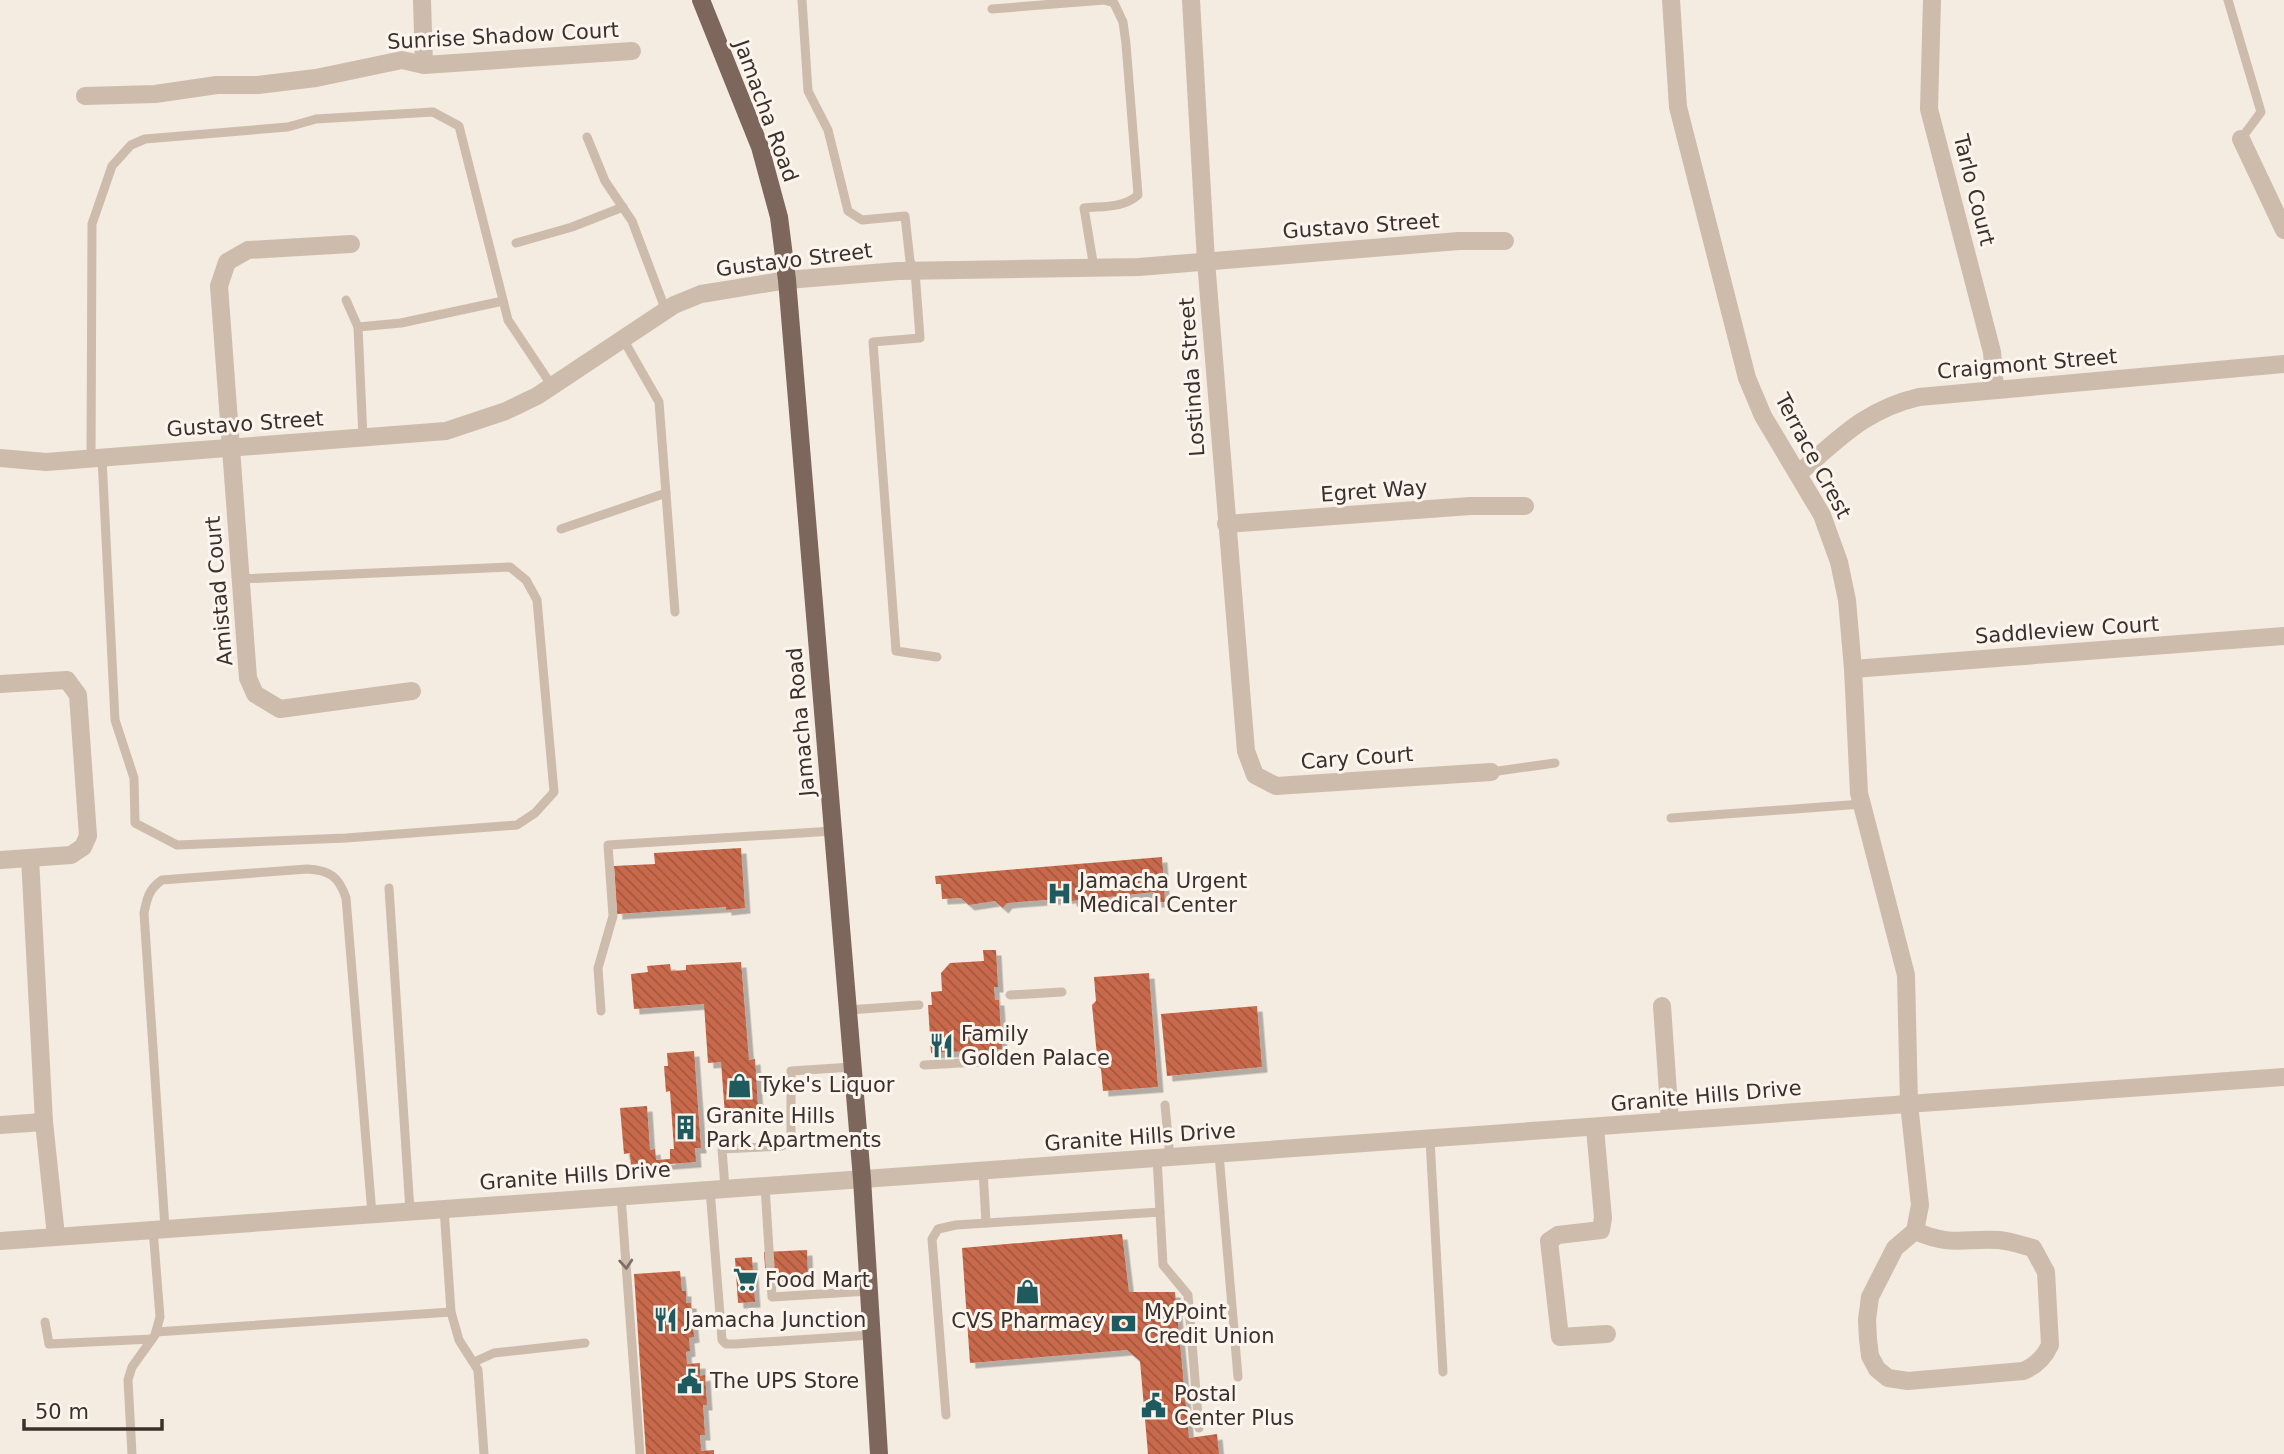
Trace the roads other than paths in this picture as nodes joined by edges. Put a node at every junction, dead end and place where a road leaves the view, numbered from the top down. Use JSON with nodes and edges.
{"nodes":[{"id":1,"x":422,"y":0,"type":"edge"},
{"id":2,"x":701,"y":0,"type":"edge"},
{"id":3,"x":802,"y":0,"type":"edge"},
{"id":4,"x":1191,"y":0,"type":"edge"},
{"id":5,"x":1671,"y":0,"type":"edge"},
{"id":6,"x":1931,"y":0,"type":"edge"},
{"id":7,"x":2228,"y":0,"type":"edge"},
{"id":8,"x":992,"y":9,"type":"dead end"},
{"id":9,"x":632,"y":51,"type":"dead end"},
{"id":10,"x":424,"y":65,"type":"junction"},
{"id":11,"x":85,"y":96,"type":"dead end"},
{"id":12,"x":587,"y":137,"type":"dead end"},
{"id":13,"x":2242,"y":139,"type":"joint"},
{"id":14,"x":2266,"y":193,"type":"junction"},
{"id":15,"x":2284,"y":194,"type":"edge"},
{"id":16,"x":623,"y":207,"type":"junction"},
{"id":17,"x":2284,"y":230,"type":"edge"},
{"id":18,"x":1504,"y":241,"type":"dead end"},
{"id":19,"x":516,"y":243,"type":"dead end"},
{"id":20,"x":351,"y":244,"type":"dead end"},
{"id":21,"x":1206,"y":261,"type":"junction"},
{"id":22,"x":1094,"y":268,"type":"junction"},
{"id":23,"x":915,"y":271,"type":"junction"},
{"id":24,"x":787,"y":280,"type":"junction"},
{"id":25,"x":346,"y":300,"type":"dead end"},
{"id":26,"x":503,"y":301,"type":"junction"},
{"id":27,"x":666,"y":311,"type":"junction"},
{"id":28,"x":358,"y":327,"type":"junction"},
{"id":29,"x":623,"y":339,"type":"junction"},
{"id":30,"x":2284,"y":363,"type":"edge"},
{"id":31,"x":552,"y":386,"type":"junction"},
{"id":32,"x":1995,"y":390,"type":"junction"},
{"id":33,"x":363,"y":438,"type":"junction"},
{"id":34,"x":230,"y":448,"type":"junction"},
{"id":35,"x":0,"y":458,"type":"edge"},
{"id":36,"x":96,"y":458,"type":"junction"},
{"id":37,"x":1798,"y":474,"type":"junction"},
{"id":38,"x":666,"y":493,"type":"junction"},
{"id":39,"x":1525,"y":506,"type":"dead end"},
{"id":40,"x":1226,"y":524,"type":"junction"},
{"id":41,"x":561,"y":529,"type":"dead end"},
{"id":42,"x":240,"y":579,"type":"junction"},
{"id":43,"x":675,"y":612,"type":"dead end"},
{"id":44,"x":2284,"y":636,"type":"edge"},
{"id":45,"x":937,"y":657,"type":"dead end"},
{"id":46,"x":1853,"y":669,"type":"junction"},
{"id":47,"x":0,"y":684,"type":"edge"},
{"id":48,"x":412,"y":691,"type":"dead end"},
{"id":49,"x":1245,"y":751,"type":"joint"},
{"id":50,"x":1555,"y":763,"type":"dead end"},
{"id":51,"x":1491,"y":772,"type":"joint"},
{"id":52,"x":1862,"y":804,"type":"junction"},
{"id":53,"x":1671,"y":818,"type":"dead end"},
{"id":54,"x":833,"y":831,"type":"junction"},
{"id":55,"x":30,"y":858,"type":"junction"},
{"id":56,"x":0,"y":860,"type":"edge"},
{"id":57,"x":389,"y":888,"type":"dead end"},
{"id":58,"x":1062,"y":992,"type":"dead end"},
{"id":59,"x":1010,"y":995,"type":"dead end"},
{"id":60,"x":919,"y":1005,"type":"dead end"},
{"id":61,"x":1662,"y":1006,"type":"dead end"},
{"id":62,"x":848,"y":1010,"type":"junction"},
{"id":63,"x":601,"y":1011,"type":"dead end"},
{"id":64,"x":1016,"y":1060,"type":"dead end"},
{"id":65,"x":924,"y":1065,"type":"dead end"},
{"id":66,"x":852,"y":1067,"type":"junction"},
{"id":67,"x":2284,"y":1077,"type":"edge"},
{"id":68,"x":1909,"y":1104,"type":"junction"},
{"id":69,"x":1165,"y":1105,"type":"dead end"},
{"id":70,"x":1670,"y":1121,"type":"junction"},
{"id":71,"x":44,"y":1122,"type":"junction"},
{"id":72,"x":0,"y":1125,"type":"edge"},
{"id":73,"x":1595,"y":1128,"type":"junction"},
{"id":74,"x":1430,"y":1140,"type":"junction"},
{"id":75,"x":1220,"y":1154,"type":"junction"},
{"id":76,"x":1163,"y":1158,"type":"junction"},
{"id":77,"x":983,"y":1170,"type":"junction"},
{"id":78,"x":862,"y":1179,"type":"junction"},
{"id":79,"x":765,"y":1186,"type":"junction"},
{"id":80,"x":718,"y":1189,"type":"junction"},
{"id":81,"x":621,"y":1196,"type":"junction"},
{"id":82,"x":444,"y":1208,"type":"junction"},
{"id":83,"x":410,"y":1211,"type":"junction"},
{"id":84,"x":1160,"y":1212,"type":"junction"},
{"id":85,"x":372,"y":1214,"type":"junction"},
{"id":86,"x":986,"y":1223,"type":"junction"},
{"id":87,"x":159,"y":1229,"type":"junction"},
{"id":88,"x":1915,"y":1231,"type":"junction"},
{"id":89,"x":56,"y":1236,"type":"junction"},
{"id":90,"x":0,"y":1241,"type":"edge"},
{"id":91,"x":869,"y":1291,"type":"junction"},
{"id":92,"x":450,"y":1312,"type":"junction"},
{"id":93,"x":45,"y":1322,"type":"dead end"},
{"id":94,"x":1607,"y":1334,"type":"dead end"},
{"id":95,"x":154,"y":1335,"type":"junction"},
{"id":96,"x":872,"y":1335,"type":"junction"},
{"id":97,"x":585,"y":1343,"type":"dead end"},
{"id":98,"x":474,"y":1362,"type":"junction"},
{"id":99,"x":1443,"y":1371,"type":"dead end"},
{"id":100,"x":1238,"y":1377,"type":"dead end"},
{"id":101,"x":946,"y":1415,"type":"dead end"},
{"id":102,"x":1199,"y":1427,"type":"dead end"},
{"id":103,"x":132,"y":1454,"type":"edge"},
{"id":104,"x":484,"y":1454,"type":"edge"},
{"id":105,"x":640,"y":1454,"type":"edge"},
{"id":106,"x":879,"y":1454,"type":"edge"}],
"edges":[{"from":1,"to":10,"type":"street"},
{"from":2,"to":24,"type":"main road","name":"Jamacha Road"},
{"from":3,"to":23,"type":"lane"},
{"from":4,"to":21,"type":"street","name":"Lostinda Street"},
{"from":5,"to":37,"type":"street","name":"Terrace Crest"},
{"from":6,"to":32,"type":"street","name":"Tarlo Court"},
{"from":7,"to":13,"type":"lane"},
{"from":8,"to":22,"type":"lane"},
{"from":9,"to":10,"type":"street","name":"Sunrise Shadow Court"},
{"from":10,"to":11,"type":"street","name":"Sunrise Shadow Court"},
{"from":12,"to":16,"type":"lane"},
{"from":13,"to":14,"type":"street"},
{"from":14,"to":15,"type":"street"},
{"from":14,"to":17,"type":"street"},
{"from":16,"to":19,"type":"lane"},
{"from":16,"to":27,"type":"lane"},
{"from":18,"to":21,"type":"street","name":"Gustavo Street"},
{"from":20,"to":34,"type":"street","name":"Amistad Court"},
{"from":21,"to":22,"type":"street","name":"Gustavo Street"},
{"from":21,"to":40,"type":"street","name":"Lostinda Street"},
{"from":22,"to":23,"type":"street","name":"Gustavo Street"},
{"from":23,"to":24,"type":"street","name":"Gustavo Street"},
{"from":23,"to":45,"type":"lane"},
{"from":24,"to":27,"type":"street","name":"Gustavo Street"},
{"from":24,"to":54,"type":"main road","name":"Jamacha Road"},
{"from":25,"to":28,"type":"lane"},
{"from":26,"to":28,"type":"lane"},
{"from":26,"to":31,"type":"lane"},
{"from":26,"to":36,"type":"lane"},
{"from":27,"to":29,"type":"street","name":"Gustavo Street"},
{"from":28,"to":33,"type":"lane"},
{"from":29,"to":31,"type":"street","name":"Gustavo Street"},
{"from":29,"to":38,"type":"lane"},
{"from":30,"to":32,"type":"street","name":"Craigmont Street"},
{"from":31,"to":33,"type":"street","name":"Gustavo Street"},
{"from":32,"to":37,"type":"street","name":"Craigmont Street"},
{"from":33,"to":34,"type":"street","name":"Gustavo Street"},
{"from":34,"to":36,"type":"street","name":"Gustavo Street"},
{"from":34,"to":42,"type":"street","name":"Amistad Court"},
{"from":35,"to":36,"type":"street","name":"Gustavo Street"},
{"from":36,"to":42,"type":"lane"},
{"from":37,"to":46,"type":"street","name":"Terrace Crest"},
{"from":38,"to":41,"type":"lane"},
{"from":38,"to":43,"type":"lane"},
{"from":39,"to":40,"type":"street","name":"Egret Way"},
{"from":40,"to":49,"type":"street","name":"Lostinda Street"},
{"from":42,"to":48,"type":"street","name":"Amistad Court"},
{"from":44,"to":46,"type":"street","name":"Saddleview Court"},
{"from":46,"to":52,"type":"street","name":"Terrace Crest"},
{"from":47,"to":55,"type":"street"},
{"from":49,"to":51,"type":"street","name":"Cary Court"},
{"from":50,"to":51,"type":"lane"},
{"from":52,"to":53,"type":"lane"},
{"from":52,"to":68,"type":"street","name":"Terrace Crest"},
{"from":54,"to":62,"type":"main road","name":"Jamacha Road"},
{"from":54,"to":63,"type":"lane"},
{"from":55,"to":56,"type":"street"},
{"from":55,"to":71,"type":"street"},
{"from":57,"to":83,"type":"lane"},
{"from":58,"to":59,"type":"lane"},
{"from":60,"to":62,"type":"lane"},
{"from":61,"to":70,"type":"street"},
{"from":62,"to":66,"type":"main road","name":"Jamacha Road"},
{"from":64,"to":65,"type":"lane"},
{"from":66,"to":78,"type":"main road","name":"Jamacha Road"},
{"from":66,"to":80,"type":"lane"},
{"from":67,"to":68,"type":"street","name":"Granite Hills Drive"},
{"from":68,"to":70,"type":"street","name":"Granite Hills Drive"},
{"from":68,"to":88,"type":"street","name":"Terrace Crest"},
{"from":69,"to":76,"type":"lane"},
{"from":70,"to":73,"type":"street","name":"Granite Hills Drive"},
{"from":71,"to":72,"type":"street"},
{"from":71,"to":89,"type":"street"},
{"from":73,"to":74,"type":"street","name":"Granite Hills Drive"},
{"from":73,"to":94,"type":"street"},
{"from":74,"to":75,"type":"street","name":"Granite Hills Drive"},
{"from":74,"to":99,"type":"lane"},
{"from":75,"to":76,"type":"street","name":"Granite Hills Drive"},
{"from":75,"to":100,"type":"lane"},
{"from":76,"to":77,"type":"street","name":"Granite Hills Drive"},
{"from":76,"to":84,"type":"lane"},
{"from":77,"to":78,"type":"street","name":"Granite Hills Drive"},
{"from":77,"to":86,"type":"lane"},
{"from":78,"to":79,"type":"street","name":"Granite Hills Drive"},
{"from":78,"to":91,"type":"main road","name":"Jamacha Road"},
{"from":79,"to":80,"type":"street","name":"Granite Hills Drive"},
{"from":79,"to":91,"type":"lane"},
{"from":80,"to":81,"type":"street","name":"Granite Hills Drive"},
{"from":80,"to":96,"type":"lane"},
{"from":81,"to":82,"type":"street","name":"Granite Hills Drive"},
{"from":81,"to":105,"type":"lane","one_way":true},
{"from":82,"to":83,"type":"street","name":"Granite Hills Drive"},
{"from":82,"to":92,"type":"lane"},
{"from":83,"to":85,"type":"street","name":"Granite Hills Drive"},
{"from":84,"to":86,"type":"lane"},
{"from":84,"to":102,"type":"lane"},
{"from":85,"to":87,"type":"street","name":"Granite Hills Drive"},
{"from":85,"to":87,"type":"lane"},
{"from":86,"to":101,"type":"lane"},
{"from":87,"to":89,"type":"street","name":"Granite Hills Drive"},
{"from":87,"to":95,"type":"lane"},
{"from":88,"to":88,"type":"street"},
{"from":89,"to":90,"type":"street","name":"Granite Hills Drive"},
{"from":91,"to":96,"type":"main road","name":"Jamacha Road"},
{"from":92,"to":95,"type":"lane"},
{"from":92,"to":98,"type":"lane"},
{"from":93,"to":95,"type":"lane"},
{"from":95,"to":103,"type":"lane"},
{"from":96,"to":106,"type":"main road","name":"Jamacha Road"},
{"from":97,"to":98,"type":"lane"},
{"from":98,"to":104,"type":"lane"}]}
